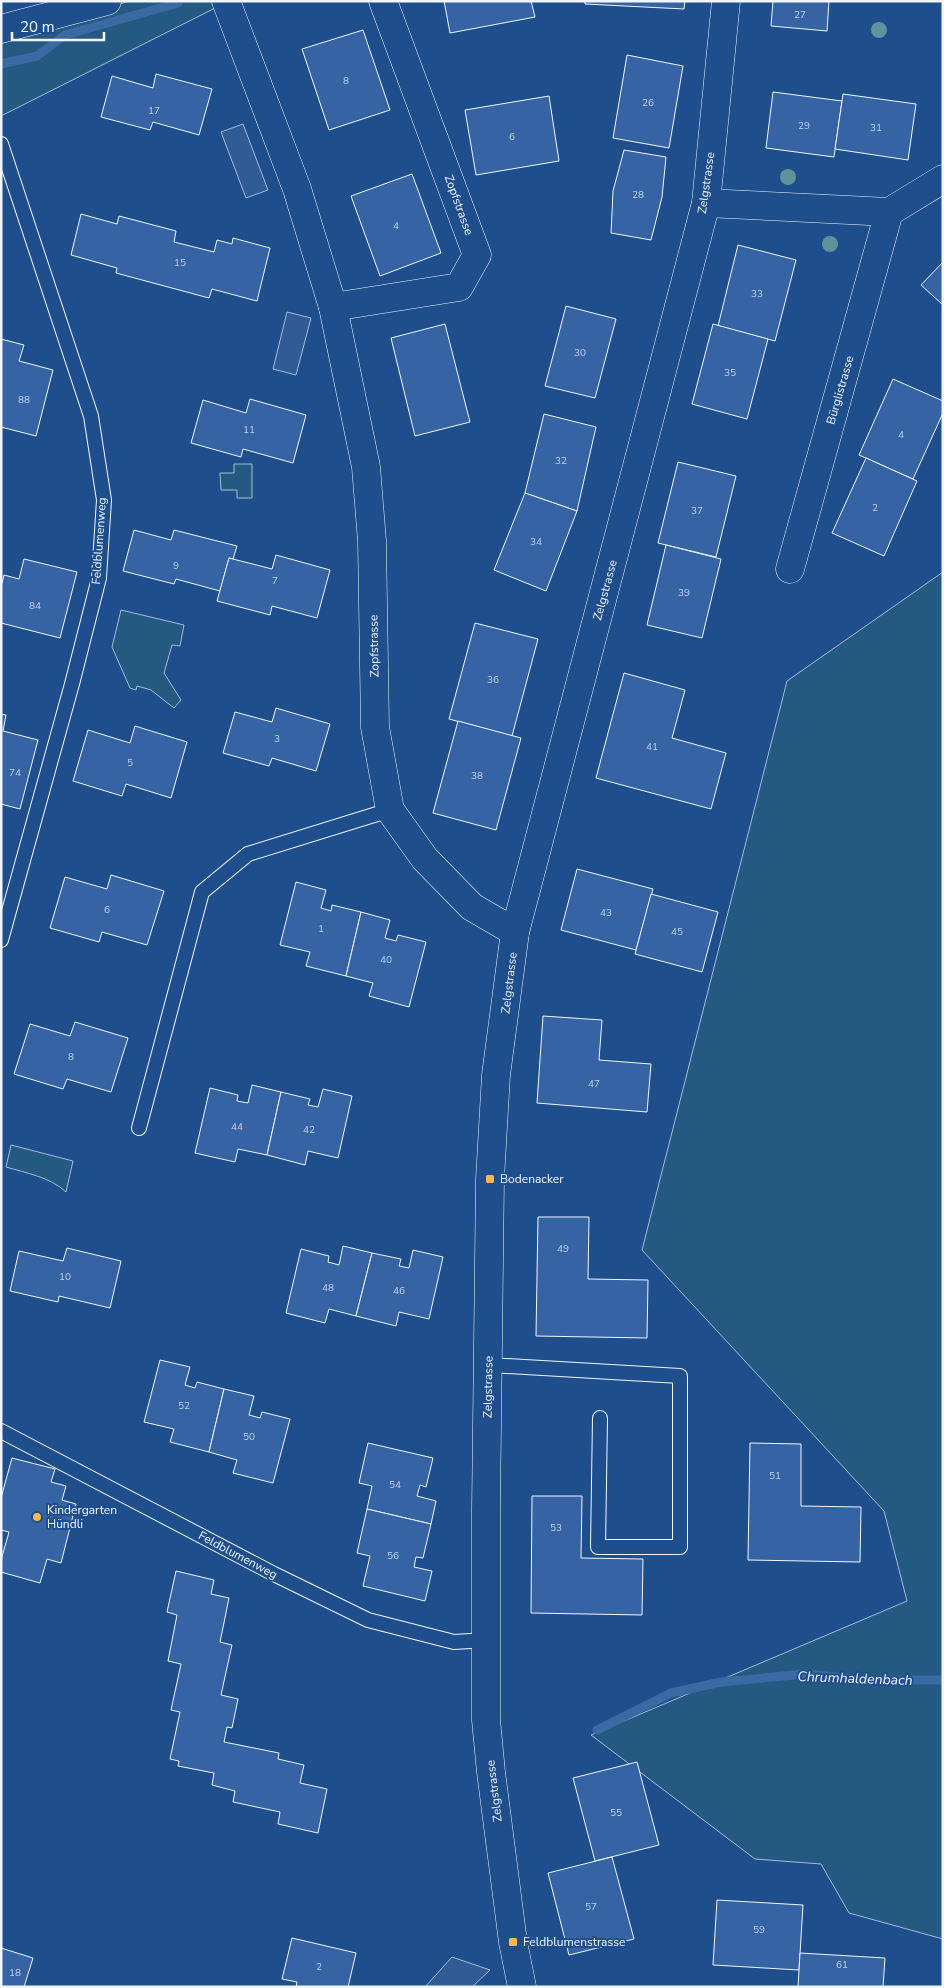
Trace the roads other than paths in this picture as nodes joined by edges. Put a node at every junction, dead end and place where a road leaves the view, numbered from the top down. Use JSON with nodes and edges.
{"nodes":[{"id":1,"x":107,"y":1,"type":"edge"},
{"id":2,"x":226,"y":1,"type":"edge"},
{"id":3,"x":383,"y":1,"type":"edge"},
{"id":4,"x":726,"y":1,"type":"edge"},
{"id":5,"x":1,"y":29,"type":"edge"},
{"id":6,"x":1,"y":144,"type":"edge"},
{"id":7,"x":943,"y":179,"type":"edge"},
{"id":8,"x":706,"y":203,"type":"junction"},
{"id":9,"x":889,"y":212,"type":"junction"},
{"id":10,"x":333,"y":307,"type":"junction"},
{"id":11,"x":790,"y":569,"type":"dead end"},
{"id":12,"x":390,"y":810,"type":"junction"},
{"id":13,"x":515,"y":932,"type":"junction"},
{"id":14,"x":1,"y":940,"type":"edge"},
{"id":15,"x":139,"y":1128,"type":"dead end"},
{"id":16,"x":489,"y":1365,"type":"junction"},
{"id":17,"x":600,"y":1418,"type":"dead end"},
{"id":18,"x":1,"y":1431,"type":"edge"},
{"id":19,"x":486,"y":1640,"type":"junction"},
{"id":20,"x":522,"y":1987,"type":"edge"}],
"edges":[{"from":1,"to":5,"type":"street"},
{"from":2,"to":10,"type":"street","name":"Zopfstrasse"},
{"from":3,"to":10,"type":"street","name":"Zopfstrasse"},
{"from":4,"to":8,"type":"street","name":"Zelgstrasse"},
{"from":6,"to":14,"type":"lane","name":"Feldblumenweg"},
{"from":7,"to":9,"type":"street"},
{"from":8,"to":9,"type":"street"},
{"from":8,"to":13,"type":"street","name":"Zelgstrasse"},
{"from":9,"to":11,"type":"street","name":"Bürglistrasse"},
{"from":10,"to":12,"type":"street","name":"Zopfstrasse"},
{"from":12,"to":13,"type":"street","name":"Zopfstrasse"},
{"from":12,"to":15,"type":"lane"},
{"from":13,"to":16,"type":"street","name":"Zelgstrasse"},
{"from":16,"to":17,"type":"lane"},
{"from":16,"to":19,"type":"street","name":"Zelgstrasse"},
{"from":18,"to":19,"type":"lane","name":"Feldblumenweg"},
{"from":19,"to":20,"type":"street","name":"Zelgstrasse"}]}
